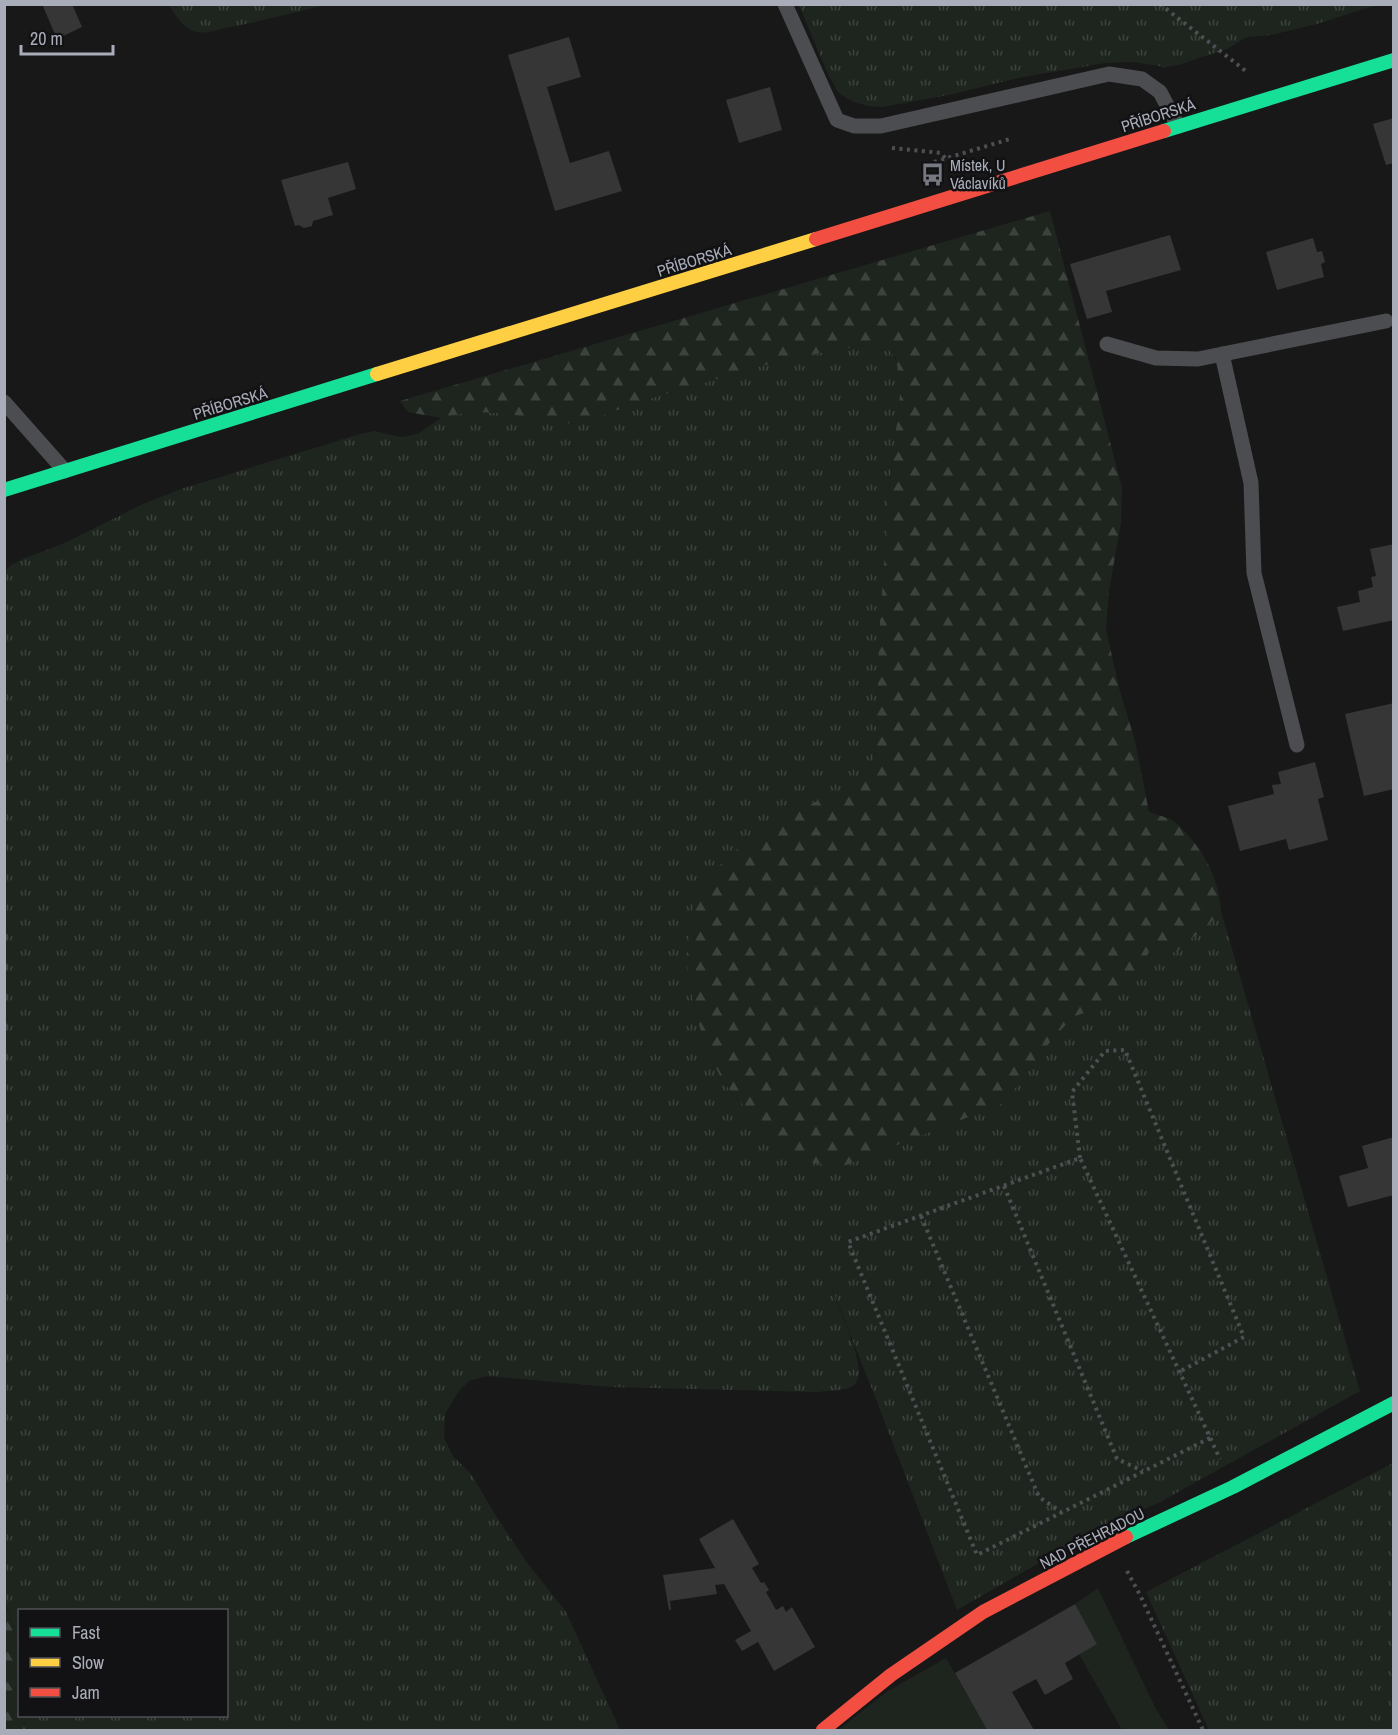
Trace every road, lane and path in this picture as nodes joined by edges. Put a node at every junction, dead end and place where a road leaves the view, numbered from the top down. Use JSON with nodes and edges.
{"nodes":[{"id":1,"x":785,"y":4,"type":"edge"},
{"id":2,"x":1160,"y":4,"type":"edge"},
{"id":3,"x":1394,"y":60,"type":"edge"},
{"id":4,"x":1277,"y":95,"type":"junction"},
{"id":5,"x":1178,"y":126,"type":"junction"},
{"id":6,"x":1010,"y":139,"type":"dead end"},
{"id":7,"x":934,"y":162,"type":"dead end"},
{"id":8,"x":1386,"y":321,"type":"dead end"},
{"id":9,"x":1107,"y":344,"type":"dead end"},
{"id":10,"x":1222,"y":354,"type":"junction"},
{"id":11,"x":4,"y":402,"type":"edge"},
{"id":12,"x":65,"y":471,"type":"junction"},
{"id":13,"x":4,"y":490,"type":"edge"},
{"id":14,"x":1297,"y":745,"type":"dead end"},
{"id":15,"x":1080,"y":1158,"type":"junction"},
{"id":16,"x":1004,"y":1186,"type":"junction"},
{"id":17,"x":921,"y":1216,"type":"junction"},
{"id":18,"x":1179,"y":1372,"type":"junction"},
{"id":19,"x":1394,"y":1404,"type":"edge"},
{"id":20,"x":1210,"y":1438,"type":"junction"},
{"id":21,"x":1143,"y":1471,"type":"junction"},
{"id":22,"x":1233,"y":1487,"type":"junction"},
{"id":23,"x":1062,"y":1512,"type":"junction"},
{"id":24,"x":1112,"y":1544,"type":"junction"},
{"id":25,"x":823,"y":1731,"type":"edge"},
{"id":26,"x":1203,"y":1731,"type":"edge"}],
"edges":[{"from":1,"to":5,"type":"lane"},
{"from":2,"to":4,"type":"path"},
{"from":3,"to":4,"type":"main road","name":"PŘÍBORSKÁ"},
{"from":4,"to":5,"type":"main road","name":"PŘÍBORSKÁ"},
{"from":5,"to":12,"type":"main road","name":"PŘÍBORSKÁ"},
{"from":6,"to":7,"type":"path"},
{"from":8,"to":10,"type":"lane"},
{"from":9,"to":10,"type":"lane"},
{"from":10,"to":14,"type":"lane"},
{"from":11,"to":12,"type":"lane"},
{"from":12,"to":13,"type":"main road","name":"PŘÍBORSKÁ"},
{"from":15,"to":16,"type":"path"},
{"from":15,"to":18,"type":"path"},
{"from":15,"to":18,"type":"path"},
{"from":16,"to":17,"type":"path"},
{"from":16,"to":21,"type":"path"},
{"from":17,"to":23,"type":"path"},
{"from":17,"to":23,"type":"path"},
{"from":18,"to":20,"type":"path"},
{"from":19,"to":22,"type":"main road","name":"NAD PŘEHRADOU"},
{"from":20,"to":21,"type":"path"},
{"from":20,"to":22,"type":"path"},
{"from":21,"to":23,"type":"path"},
{"from":22,"to":24,"type":"main road","name":"NAD PŘEHRADOU"},
{"from":24,"to":25,"type":"main road","name":"NAD PŘEHRADOU"},
{"from":24,"to":26,"type":"path"}]}
